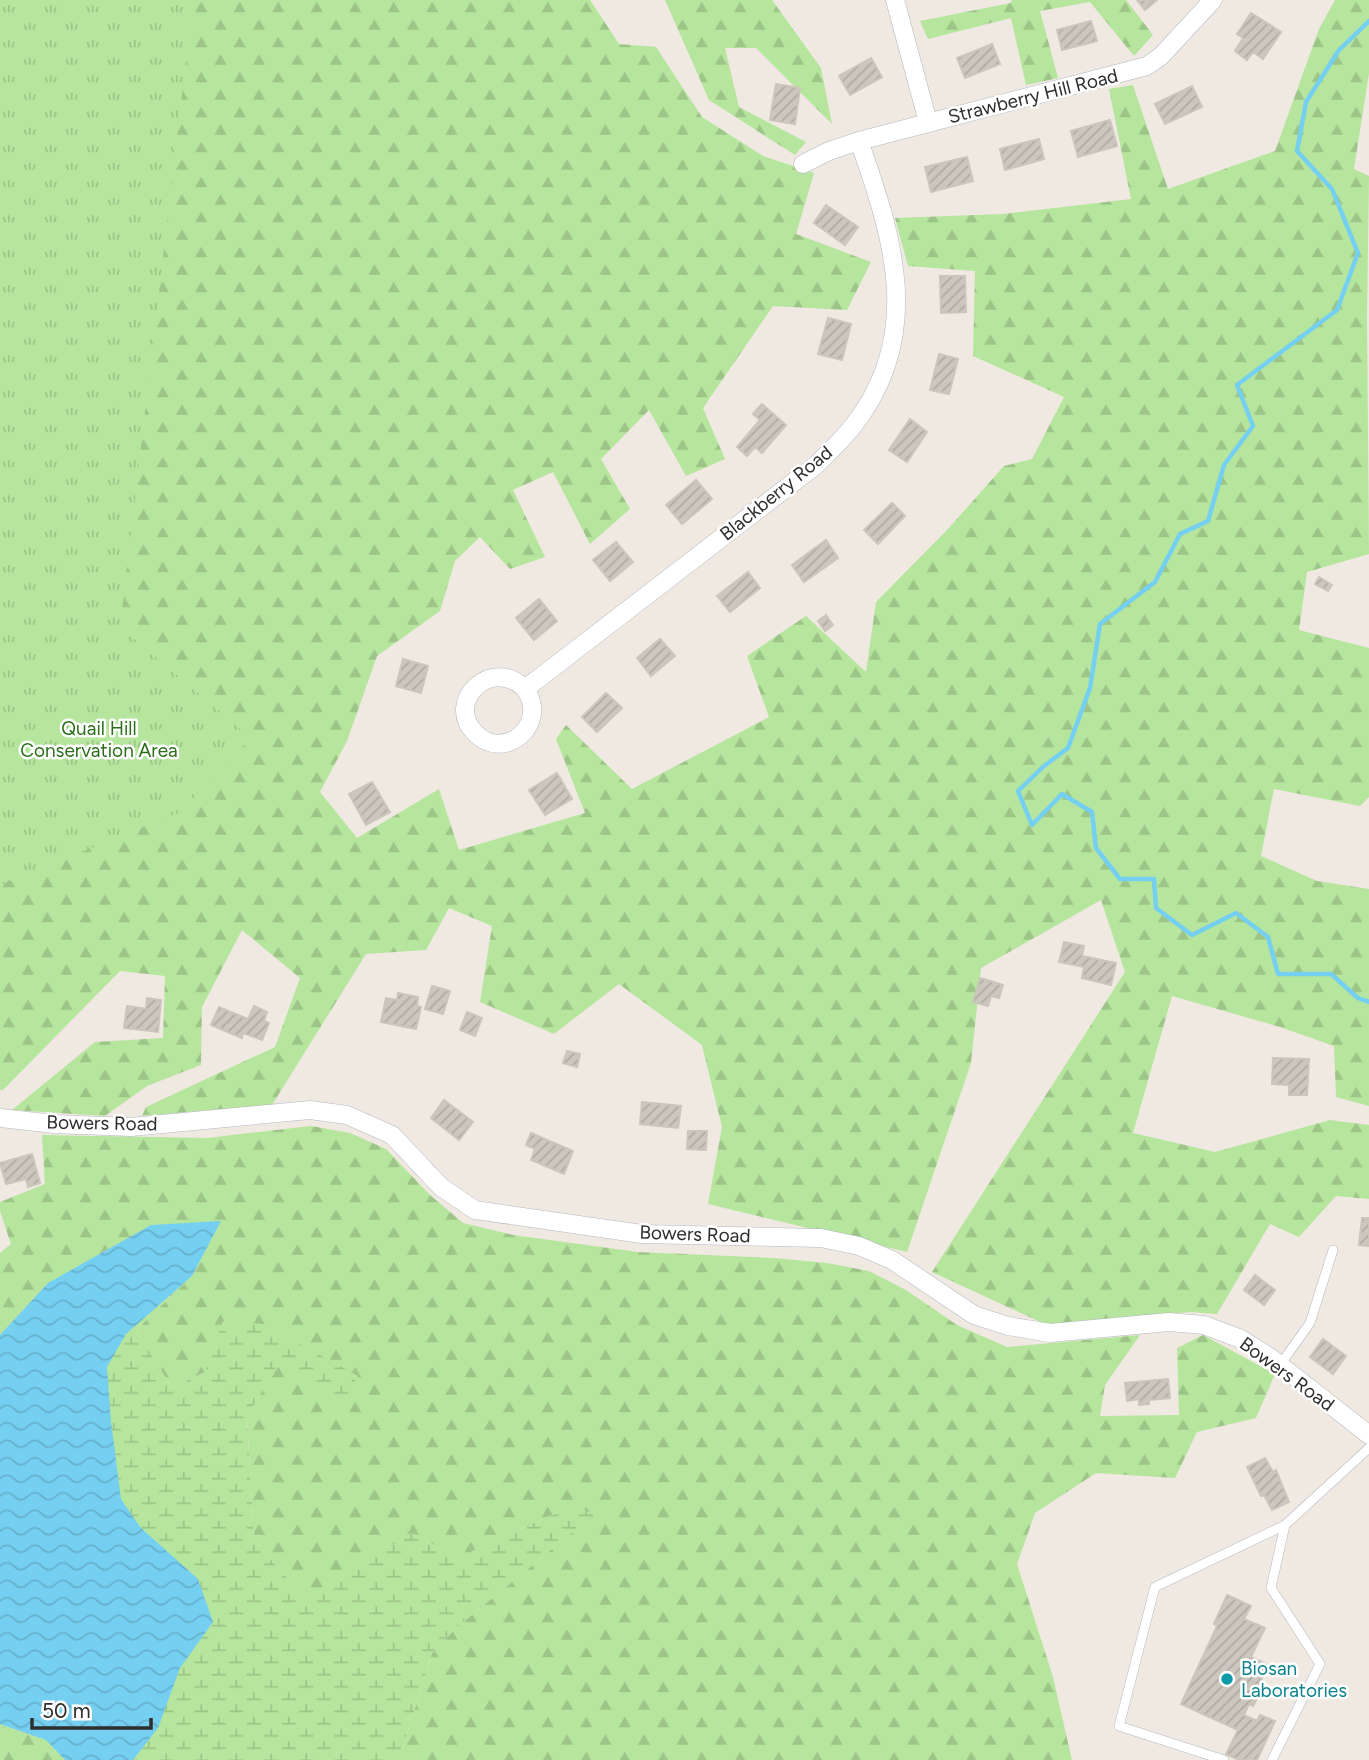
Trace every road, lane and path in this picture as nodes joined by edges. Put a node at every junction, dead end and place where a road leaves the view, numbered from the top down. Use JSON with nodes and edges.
{"nodes":[{"id":1,"x":895,"y":0,"type":"edge"},
{"id":2,"x":1213,"y":0,"type":"edge"},
{"id":3,"x":928,"y":122,"type":"junction"},
{"id":4,"x":859,"y":141,"type":"junction"},
{"id":5,"x":803,"y":164,"type":"dead end"},
{"id":6,"x":525,"y":689,"type":"dead end"},
{"id":7,"x":0,"y":1118,"type":"edge"},
{"id":8,"x":1333,"y":1250,"type":"dead end"},
{"id":9,"x":1280,"y":1366,"type":"junction"},
{"id":10,"x":1369,"y":1435,"type":"edge"},
{"id":11,"x":1369,"y":1448,"type":"edge"},
{"id":12,"x":1285,"y":1525,"type":"junction"},
{"id":13,"x":1224,"y":1760,"type":"edge"},
{"id":14,"x":1272,"y":1760,"type":"edge"}],
"edges":[{"from":1,"to":3,"type":"street"},
{"from":2,"to":3,"type":"street","name":"Strawberry Hill Road"},
{"from":3,"to":4,"type":"street","name":"Strawberry Hill Road"},
{"from":4,"to":5,"type":"street","name":"Strawberry Hill Road"},
{"from":4,"to":6,"type":"street","name":"Blackberry Road"},
{"from":7,"to":9,"type":"street","name":"Bowers Road"},
{"from":8,"to":9,"type":"lane"},
{"from":9,"to":10,"type":"street","name":"Bowers Road"},
{"from":11,"to":12,"type":"lane"},
{"from":12,"to":13,"type":"lane"},
{"from":12,"to":14,"type":"lane"}]}
